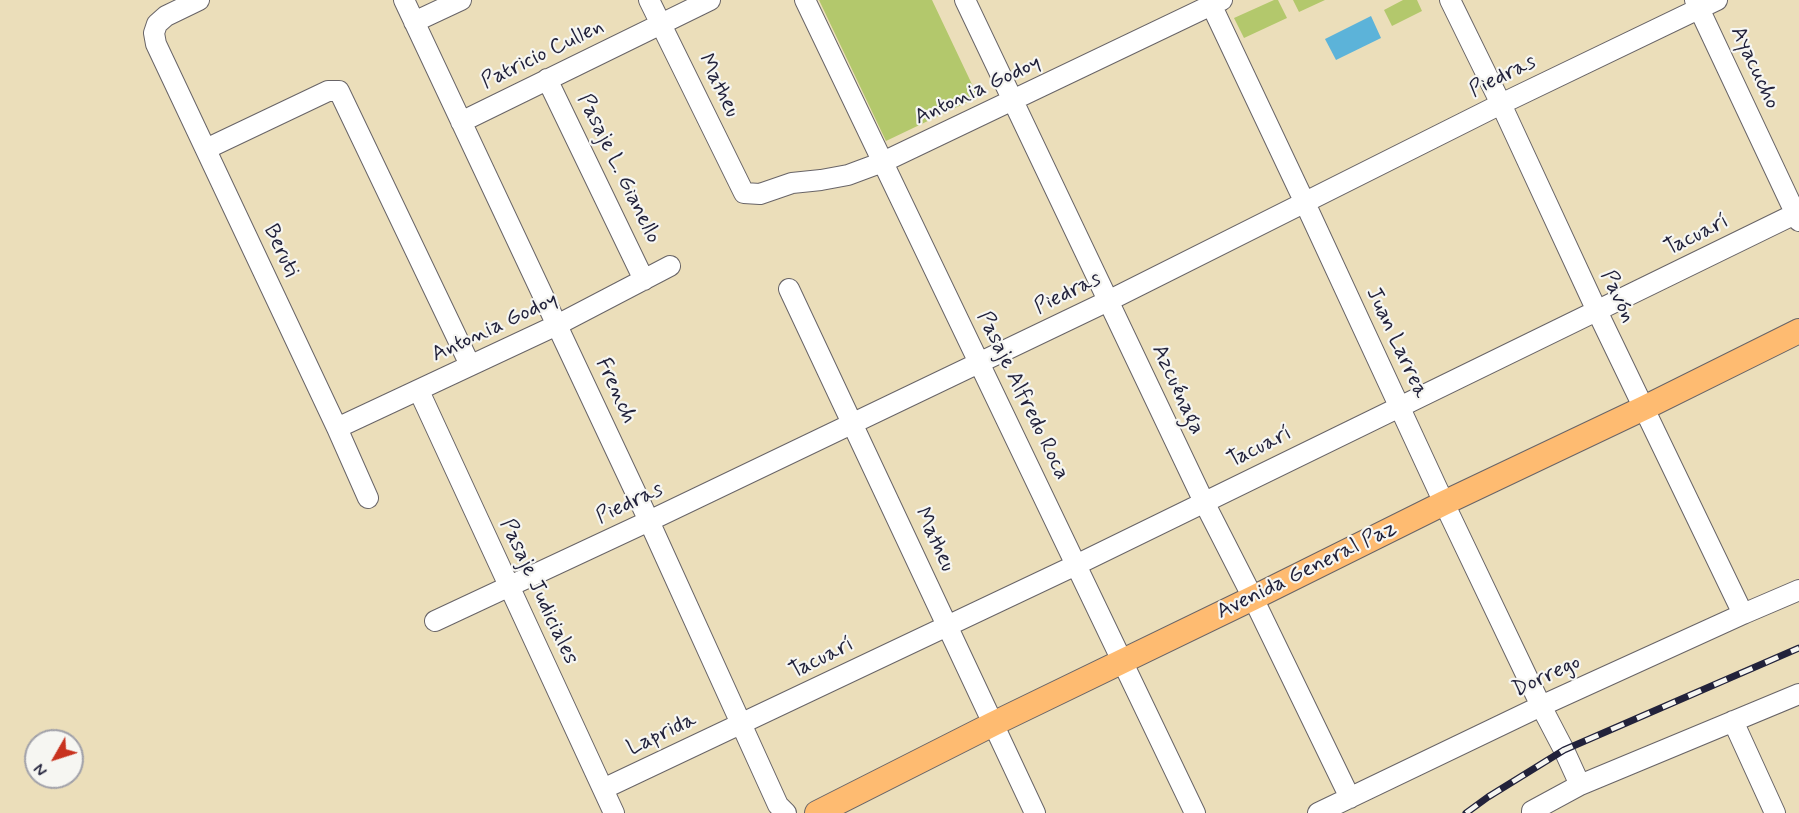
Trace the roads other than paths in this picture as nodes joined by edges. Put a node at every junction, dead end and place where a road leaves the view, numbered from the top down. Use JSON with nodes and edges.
{"nodes":[{"id":1,"x":199,"y":0,"type":"edge"},
{"id":2,"x":404,"y":0,"type":"edge"},
{"id":3,"x":460,"y":0,"type":"edge"},
{"id":4,"x":649,"y":0,"type":"edge"},
{"id":5,"x":710,"y":0,"type":"edge"},
{"id":6,"x":805,"y":0,"type":"edge"},
{"id":7,"x":964,"y":0,"type":"edge"},
{"id":8,"x":1450,"y":0,"type":"edge"},
{"id":9,"x":1214,"y":2,"type":"edge"},
{"id":10,"x":1704,"y":3,"type":"edge"},
{"id":11,"x":414,"y":22,"type":"junction"},
{"id":12,"x":660,"y":25,"type":"junction"},
{"id":13,"x":548,"y":79,"type":"junction"},
{"id":14,"x":1013,"y":101,"type":"junction"},
{"id":15,"x":1502,"y":104,"type":"junction"},
{"id":16,"x":461,"y":122,"type":"junction"},
{"id":17,"x":206,"y":149,"type":"junction"},
{"id":18,"x":884,"y":162,"type":"junction"},
{"id":19,"x":744,"y":193,"type":"joint"},
{"id":20,"x":1305,"y":203,"type":"junction"},
{"id":21,"x":1798,"y":216,"type":"edge"},
{"id":22,"x":670,"y":266,"type":"dead end"},
{"id":23,"x":644,"y":280,"type":"junction"},
{"id":24,"x":789,"y":288,"type":"dead end"},
{"id":25,"x":1108,"y":301,"type":"junction"},
{"id":26,"x":1597,"y":311,"type":"junction"},
{"id":27,"x":557,"y":326,"type":"junction"},
{"id":28,"x":1799,"y":331,"type":"edge"},
{"id":29,"x":980,"y":363,"type":"junction"},
{"id":30,"x":470,"y":365,"type":"junction"},
{"id":31,"x":418,"y":391,"type":"junction"},
{"id":32,"x":1399,"y":407,"type":"junction"},
{"id":33,"x":1644,"y":408,"type":"junction"},
{"id":34,"x":853,"y":424,"type":"junction"},
{"id":35,"x":337,"y":428,"type":"junction"},
{"id":36,"x":368,"y":498,"type":"dead end"},
{"id":37,"x":1204,"y":502,"type":"junction"},
{"id":38,"x":1444,"y":503,"type":"junction"},
{"id":39,"x":650,"y":521,"type":"junction"},
{"id":40,"x":1076,"y":565,"type":"junction"},
{"id":41,"x":508,"y":587,"type":"junction"},
{"id":42,"x":1799,"y":590,"type":"edge"},
{"id":43,"x":1253,"y":598,"type":"junction"},
{"id":44,"x":1743,"y":614,"type":"junction"},
{"id":45,"x":435,"y":621,"type":"dead end"},
{"id":46,"x":948,"y":625,"type":"junction"},
{"id":47,"x":1121,"y":661,"type":"junction"},
{"id":48,"x":1799,"y":694,"type":"edge"},
{"id":49,"x":1541,"y":706,"type":"junction"},
{"id":50,"x":1732,"y":720,"type":"junction"},
{"id":51,"x":741,"y":724,"type":"junction"},
{"id":52,"x":993,"y":724,"type":"junction"},
{"id":53,"x":1580,"y":785,"type":"junction"},
{"id":54,"x":603,"y":789,"type":"junction"},
{"id":55,"x":1350,"y":798,"type":"junction"},
{"id":56,"x":780,"y":810,"type":"edge"},
{"id":57,"x":1532,"y":812,"type":"edge"},
{"id":58,"x":614,"y":813,"type":"edge"},
{"id":59,"x":817,"y":813,"type":"edge"},
{"id":60,"x":1035,"y":813,"type":"edge"},
{"id":61,"x":1195,"y":813,"type":"edge"},
{"id":62,"x":1318,"y":813,"type":"edge"},
{"id":63,"x":1774,"y":813,"type":"edge"}],
"edges":[{"from":1,"to":17,"type":"street","name":"Beruti"},
{"from":2,"to":11,"type":"street","name":"French"},
{"from":3,"to":11,"type":"street"},
{"from":4,"to":12,"type":"street","name":"Matheu"},
{"from":5,"to":12,"type":"street","name":"Patricio Cullen"},
{"from":6,"to":18,"type":"street","name":"Pasaje Alfredo Roca"},
{"from":7,"to":14,"type":"street","name":"Azcuénaga"},
{"from":8,"to":15,"type":"street","name":"Pavón"},
{"from":9,"to":14,"type":"street","name":"Antonia Godoy"},
{"from":9,"to":20,"type":"street","name":"Juan Larrea"},
{"from":10,"to":15,"type":"street","name":"Piedras"},
{"from":10,"to":21,"type":"street","name":"Ayacucho"},
{"from":11,"to":16,"type":"street","name":"French"},
{"from":12,"to":13,"type":"street","name":"Patricio Cullen"},
{"from":12,"to":19,"type":"street","name":"Matheu"},
{"from":13,"to":16,"type":"street","name":"Patricio Cullen"},
{"from":13,"to":23,"type":"street","name":"Pasaje L. Gianello"},
{"from":14,"to":18,"type":"street","name":"Antonia Godoy"},
{"from":14,"to":25,"type":"street","name":"Azcuénaga"},
{"from":15,"to":20,"type":"street","name":"Piedras"},
{"from":15,"to":26,"type":"street","name":"Pavón"},
{"from":16,"to":27,"type":"street","name":"French"},
{"from":17,"to":30,"type":"street"},
{"from":17,"to":35,"type":"street","name":"Beruti"},
{"from":18,"to":19,"type":"street","name":"Antonia Godoy"},
{"from":18,"to":29,"type":"street","name":"Pasaje Alfredo Roca"},
{"from":20,"to":25,"type":"street","name":"Piedras"},
{"from":20,"to":32,"type":"street","name":"Juan Larrea"},
{"from":21,"to":26,"type":"street","name":"Tacuarí"},
{"from":22,"to":23,"type":"street","name":"Antonia Godoy"},
{"from":23,"to":27,"type":"street","name":"Antonia Godoy"},
{"from":24,"to":34,"type":"street","name":"Matheu"},
{"from":25,"to":29,"type":"street","name":"Piedras"},
{"from":25,"to":37,"type":"street","name":"Azcuénaga"},
{"from":26,"to":32,"type":"street","name":"Tacuarí"},
{"from":26,"to":33,"type":"street","name":"Pavón"},
{"from":27,"to":30,"type":"street","name":"Antonia Godoy"},
{"from":27,"to":39,"type":"street","name":"French"},
{"from":28,"to":33,"type":"main road","name":"Avenida General Paz"},
{"from":29,"to":34,"type":"street","name":"Piedras"},
{"from":29,"to":40,"type":"street","name":"Pasaje Alfredo Roca"},
{"from":30,"to":31,"type":"street","name":"Antonia Godoy"},
{"from":31,"to":35,"type":"street","name":"Antonia Godoy"},
{"from":31,"to":41,"type":"street","name":"Pasaje Judiciales"},
{"from":32,"to":37,"type":"street","name":"Tacuarí"},
{"from":32,"to":38,"type":"street","name":"Juan Larrea"},
{"from":33,"to":38,"type":"main road","name":"Avenida General Paz"},
{"from":33,"to":44,"type":"street","name":"Pavón"},
{"from":34,"to":39,"type":"street","name":"Piedras"},
{"from":34,"to":46,"type":"street","name":"Matheu"},
{"from":35,"to":36,"type":"street","name":"Beruti"},
{"from":37,"to":40,"type":"street","name":"Tacuarí"},
{"from":37,"to":43,"type":"street","name":"Azcuénaga"},
{"from":38,"to":43,"type":"main road","name":"Avenida General Paz"},
{"from":38,"to":49,"type":"street","name":"Juan Larrea"},
{"from":39,"to":41,"type":"street","name":"Piedras"},
{"from":39,"to":51,"type":"street","name":"French"},
{"from":40,"to":46,"type":"street","name":"Tacuarí"},
{"from":40,"to":47,"type":"street","name":"Pasaje Alfredo Roca"},
{"from":41,"to":45,"type":"street","name":"Piedras"},
{"from":41,"to":54,"type":"street","name":"Pasaje Judiciales"},
{"from":42,"to":44,"type":"street","name":"Dorrego"},
{"from":43,"to":47,"type":"main road","name":"Avenida General Paz"},
{"from":43,"to":55,"type":"street","name":"Azcuénaga"},
{"from":44,"to":49,"type":"street","name":"Dorrego"},
{"from":46,"to":51,"type":"street","name":"Tacuarí"},
{"from":46,"to":52,"type":"street","name":"Matheu"},
{"from":47,"to":52,"type":"main road","name":"Avenida General Paz"},
{"from":47,"to":61,"type":"street","name":"Pasaje Alfredo Roca"},
{"from":48,"to":50,"type":"street"},
{"from":49,"to":53,"type":"street","name":"Juan Larrea"},
{"from":49,"to":55,"type":"street","name":"Dorrego"},
{"from":50,"to":53,"type":"street"},
{"from":50,"to":63,"type":"street"},
{"from":51,"to":54,"type":"street","name":"Laprida"},
{"from":51,"to":56,"type":"street","name":"French"},
{"from":52,"to":59,"type":"main road","name":"Avenida General Paz"},
{"from":52,"to":60,"type":"street","name":"Matheu"},
{"from":53,"to":57,"type":"street"},
{"from":54,"to":58,"type":"street","name":"Pasaje Judiciales"},
{"from":55,"to":62,"type":"street","name":"Dorrego"}]}
